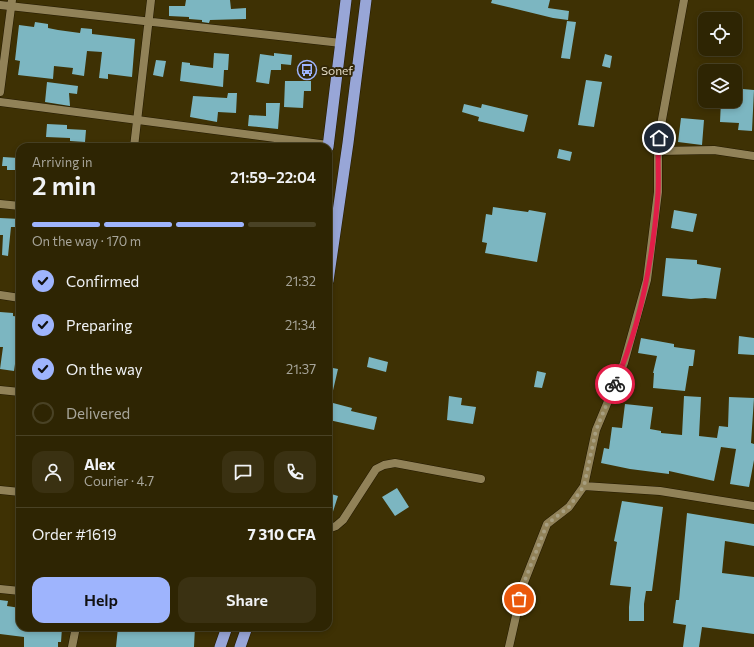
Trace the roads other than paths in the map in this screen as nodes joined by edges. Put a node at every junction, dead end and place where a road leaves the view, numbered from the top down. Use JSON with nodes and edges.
{"nodes":[{"id":1,"x":151,"y":0,"type":"edge"},
{"id":2,"x":346,"y":0,"type":"edge"},
{"id":3,"x":366,"y":0,"type":"edge"},
{"id":4,"x":684,"y":0,"type":"edge"},
{"id":5,"x":11,"y":3,"type":"edge"},
{"id":6,"x":0,"y":5,"type":"edge"},
{"id":7,"x":149,"y":20,"type":"junction"},
{"id":8,"x":340,"y":43,"type":"junction"},
{"id":9,"x":0,"y":92,"type":"edge"},
{"id":10,"x":0,"y":102,"type":"edge"},
{"id":11,"x":137,"y":120,"type":"junction"},
{"id":12,"x":134,"y":143,"type":"edge"},
{"id":13,"x":306,"y":143,"type":"edge"},
{"id":14,"x":328,"y":143,"type":"edge"},
{"id":15,"x":658,"y":151,"type":"junction"},
{"id":16,"x":754,"y":156,"type":"edge"},
{"id":17,"x":0,"y":204,"type":"edge"},
{"id":18,"x":16,"y":206,"type":"edge"},
{"id":19,"x":333,"y":210,"type":"edge"},
{"id":20,"x":332,"y":224,"type":"edge"},
{"id":21,"x":0,"y":296,"type":"edge"},
{"id":22,"x":16,"y":298,"type":"edge"},
{"id":23,"x":0,"y":390,"type":"edge"},
{"id":24,"x":16,"y":392,"type":"edge"},
{"id":25,"x":481,"y":479,"type":"dead end"},
{"id":26,"x":584,"y":486,"type":"junction"},
{"id":27,"x":0,"y":490,"type":"edge"},
{"id":28,"x":16,"y":492,"type":"edge"},
{"id":29,"x":754,"y":506,"type":"edge"},
{"id":30,"x":332,"y":528,"type":"edge"},
{"id":31,"x":0,"y":589,"type":"edge"},
{"id":32,"x":16,"y":591,"type":"edge"},
{"id":33,"x":75,"y":631,"type":"edge"},
{"id":34,"x":226,"y":631,"type":"edge"},
{"id":35,"x":246,"y":631,"type":"edge"},
{"id":36,"x":72,"y":647,"type":"edge"},
{"id":37,"x":220,"y":647,"type":"edge"},
{"id":38,"x":240,"y":647,"type":"edge"},
{"id":39,"x":509,"y":647,"type":"edge"}],
"edges":[{"from":1,"to":7,"type":"street"},
{"from":2,"to":8,"type":"highway"},
{"from":3,"to":19,"type":"highway"},
{"from":4,"to":15,"type":"street"},
{"from":5,"to":6,"type":"street"},
{"from":5,"to":7,"type":"street"},
{"from":5,"to":9,"type":"street"},
{"from":7,"to":8,"type":"street"},
{"from":7,"to":11,"type":"street"},
{"from":8,"to":14,"type":"highway"},
{"from":10,"to":11,"type":"street"},
{"from":11,"to":12,"type":"street"},
{"from":11,"to":13,"type":"street"},
{"from":15,"to":16,"type":"street"},
{"from":15,"to":26,"type":"street"},
{"from":17,"to":18,"type":"street"},
{"from":19,"to":20,"type":"highway"},
{"from":21,"to":22,"type":"street"},
{"from":23,"to":24,"type":"street"},
{"from":25,"to":30,"type":"street"},
{"from":26,"to":29,"type":"street"},
{"from":26,"to":39,"type":"street"},
{"from":27,"to":28,"type":"street"},
{"from":31,"to":32,"type":"street"},
{"from":33,"to":36,"type":"street"},
{"from":34,"to":37,"type":"highway"},
{"from":35,"to":38,"type":"highway"}]}
